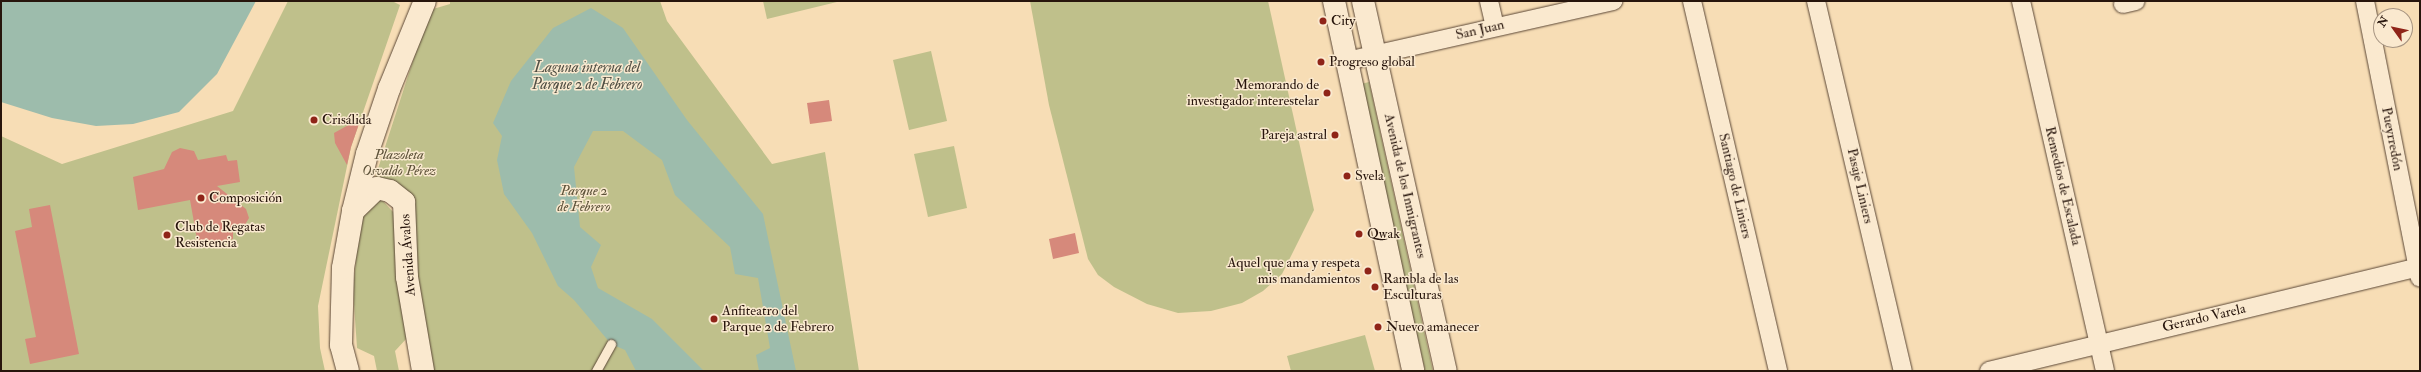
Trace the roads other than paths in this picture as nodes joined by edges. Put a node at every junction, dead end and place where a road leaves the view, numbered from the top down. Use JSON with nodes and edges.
{"nodes":[{"id":1,"x":425,"y":1,"type":"edge"},
{"id":2,"x":1334,"y":1,"type":"edge"},
{"id":3,"x":1363,"y":1,"type":"edge"},
{"id":4,"x":1489,"y":1,"type":"edge"},
{"id":5,"x":1613,"y":1,"type":"edge"},
{"id":6,"x":1692,"y":1,"type":"edge"},
{"id":7,"x":1816,"y":1,"type":"edge"},
{"id":8,"x":2020,"y":1,"type":"edge"},
{"id":9,"x":2365,"y":1,"type":"edge"},
{"id":10,"x":1495,"y":26,"type":"junction"},
{"id":11,"x":1375,"y":55,"type":"junction"},
{"id":12,"x":1347,"y":61,"type":"junction"},
{"id":13,"x":353,"y":211,"type":"junction"},
{"id":14,"x":2419,"y":271,"type":"edge"},
{"id":15,"x":2098,"y":343,"type":"junction"},
{"id":16,"x":611,"y":344,"type":"dead end"},
{"id":17,"x":348,"y":371,"type":"edge"},
{"id":18,"x":424,"y":371,"type":"edge"},
{"id":19,"x":596,"y":371,"type":"edge"},
{"id":20,"x":1413,"y":371,"type":"edge"},
{"id":21,"x":1446,"y":371,"type":"edge"},
{"id":22,"x":1778,"y":371,"type":"edge"},
{"id":23,"x":1903,"y":371,"type":"edge"},
{"id":24,"x":1989,"y":371,"type":"edge"},
{"id":25,"x":2105,"y":371,"type":"edge"}],
"edges":[{"from":1,"to":13,"type":"main road"},
{"from":2,"to":12,"type":"main road"},
{"from":3,"to":11,"type":"main road","name":"Avenida de los Inmigrantes"},
{"from":4,"to":10,"type":"street"},
{"from":5,"to":10,"type":"street","name":"San Juan"},
{"from":6,"to":22,"type":"street","name":"Santiago de Liniers"},
{"from":7,"to":23,"type":"street","name":"Pasaje Liniers"},
{"from":8,"to":15,"type":"street","name":"Remedios de Escalada"},
{"from":9,"to":14,"type":"street","name":"Pueyrredón"},
{"from":10,"to":11,"type":"street","name":"San Juan"},
{"from":11,"to":12,"type":"street","name":"San Juan"},
{"from":11,"to":21,"type":"main road","name":"Avenida de los Inmigrantes"},
{"from":12,"to":20,"type":"main road"},
{"from":13,"to":17,"type":"main road"},
{"from":13,"to":18,"type":"main road","name":"Avenida Ávalos"},
{"from":14,"to":15,"type":"street","name":"Gerardo Varela"},
{"from":15,"to":24,"type":"street","name":"Gerardo Varela"},
{"from":15,"to":25,"type":"street","name":"Remedios de Escalada"},
{"from":16,"to":19,"type":"lane"}]}
